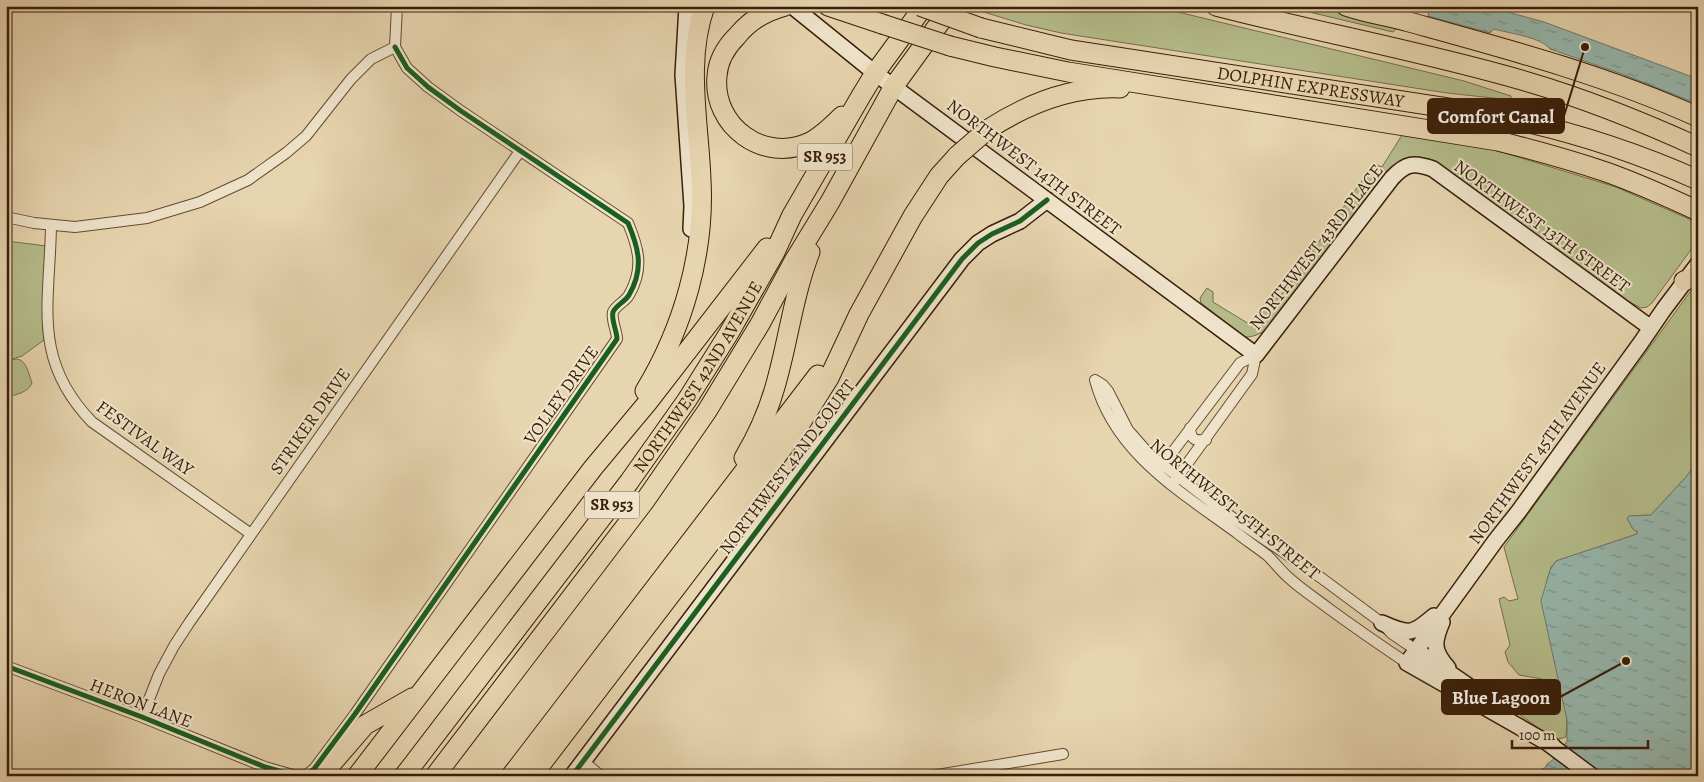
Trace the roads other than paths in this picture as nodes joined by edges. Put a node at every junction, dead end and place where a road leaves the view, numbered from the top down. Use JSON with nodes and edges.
{"nodes":[{"id":1,"x":397,"y":6,"type":"edge"},
{"id":2,"x":687,"y":6,"type":"edge"},
{"id":3,"x":706,"y":6,"type":"edge"},
{"id":4,"x":785,"y":6,"type":"edge"},
{"id":5,"x":792,"y":6,"type":"edge"},
{"id":6,"x":828,"y":6,"type":"edge"},
{"id":7,"x":920,"y":6,"type":"edge"},
{"id":8,"x":924,"y":6,"type":"edge"},
{"id":9,"x":952,"y":6,"type":"edge"},
{"id":10,"x":1216,"y":6,"type":"edge"},
{"id":11,"x":1346,"y":6,"type":"edge"},
{"id":12,"x":1377,"y":6,"type":"edge"},
{"id":13,"x":1406,"y":21,"type":"junction"},
{"id":14,"x":395,"y":47,"type":"junction"},
{"id":15,"x":875,"y":73,"type":"junction"},
{"id":16,"x":894,"y":86,"type":"junction"},
{"id":17,"x":1169,"y":89,"type":"junction"},
{"id":18,"x":859,"y":99,"type":"junction"},
{"id":19,"x":1698,"y":117,"type":"edge"},
{"id":20,"x":1698,"y":147,"type":"edge"},
{"id":21,"x":520,"y":151,"type":"junction"},
{"id":22,"x":1407,"y":165,"type":"joint"},
{"id":23,"x":1698,"y":180,"type":"edge"},
{"id":24,"x":1047,"y":200,"type":"junction"},
{"id":25,"x":830,"y":202,"type":"junction"},
{"id":26,"x":1698,"y":212,"type":"edge"},
{"id":27,"x":792,"y":215,"type":"junction"},
{"id":28,"x":6,"y":218,"type":"edge"},
{"id":29,"x":51,"y":225,"type":"junction"},
{"id":30,"x":1698,"y":264,"type":"edge"},
{"id":31,"x":1691,"y":278,"type":"edge"},
{"id":32,"x":859,"y":314,"type":"junction"},
{"id":33,"x":1651,"y":328,"type":"junction"},
{"id":34,"x":674,"y":335,"type":"junction"},
{"id":35,"x":1256,"y":355,"type":"junction"},
{"id":36,"x":1190,"y":428,"type":"junction"},
{"id":37,"x":1206,"y":440,"type":"junction"},
{"id":38,"x":593,"y":468,"type":"junction"},
{"id":39,"x":1159,"y":469,"type":"junction"},
{"id":40,"x":1175,"y":482,"type":"junction"},
{"id":41,"x":710,"y":515,"type":"junction"},
{"id":42,"x":251,"y":534,"type":"junction"},
{"id":43,"x":1331,"y":585,"type":"junction"},
{"id":44,"x":1319,"y":601,"type":"junction"},
{"id":45,"x":1451,"y":602,"type":"junction"},
{"id":46,"x":1382,"y":623,"type":"junction"},
{"id":47,"x":1416,"y":650,"type":"junction"},
{"id":48,"x":1406,"y":662,"type":"junction"},
{"id":49,"x":6,"y":666,"type":"edge"},
{"id":50,"x":1458,"y":679,"type":"junction"},
{"id":51,"x":421,"y":692,"type":"junction"},
{"id":52,"x":142,"y":717,"type":"junction"},
{"id":53,"x":380,"y":745,"type":"junction"},
{"id":54,"x":1553,"y":746,"type":"junction"},
{"id":55,"x":1062,"y":754,"type":"dead end"},
{"id":56,"x":584,"y":761,"type":"junction"},
{"id":57,"x":265,"y":767,"type":"joint"},
{"id":58,"x":512,"y":774,"type":"edge"},
{"id":59,"x":321,"y":776,"type":"edge"},
{"id":60,"x":357,"y":776,"type":"edge"},
{"id":61,"x":367,"y":776,"type":"edge"},
{"id":62,"x":404,"y":776,"type":"edge"},
{"id":63,"x":435,"y":776,"type":"edge"},
{"id":64,"x":532,"y":776,"type":"edge"},
{"id":65,"x":572,"y":776,"type":"edge"},
{"id":66,"x":601,"y":776,"type":"edge"},
{"id":67,"x":931,"y":776,"type":"edge"},
{"id":68,"x":1592,"y":776,"type":"edge"}],
"edges":[{"from":1,"to":14,"type":"street"},
{"from":2,"to":34,"type":"street"},
{"from":3,"to":34,"type":"highway"},
{"from":4,"to":18,"type":"highway"},
{"from":5,"to":15,"type":"street","name":"NORTHWEST 14TH STREET"},
{"from":6,"to":17,"type":"highway","bridge":true},
{"from":7,"to":23,"type":"highway","name":"DOLPHIN EXPRESSWAY","bridge":true},
{"from":8,"to":15,"type":"highway","name":"NORTHWEST 42ND AVENUE","number":"SR 953"},
{"from":9,"to":16,"type":"highway","name":"NORTHWEST 42ND AVENUE","number":"SR 953"},
{"from":10,"to":20,"type":"highway"},
{"from":11,"to":13,"type":"highway"},
{"from":12,"to":13,"type":"highway"},
{"from":13,"to":19,"type":"highway"},
{"from":14,"to":21,"type":"street","name":"VOLLEY DRIVE"},
{"from":14,"to":29,"type":"street"},
{"from":15,"to":16,"type":"street","name":"NORTHWEST 14TH STREET"},
{"from":15,"to":18,"type":"highway","name":"NORTHWEST 42ND AVENUE","number":"SR 953"},
{"from":16,"to":24,"type":"street","name":"NORTHWEST 14TH STREET"},
{"from":16,"to":25,"type":"highway","name":"NORTHWEST 42ND AVENUE","number":"SR 953"},
{"from":17,"to":26,"type":"highway"},
{"from":17,"to":32,"type":"highway","bridge":true},
{"from":18,"to":27,"type":"highway","name":"NORTHWEST 42ND AVENUE","number":"SR 953"},
{"from":21,"to":42,"type":"street","name":"STRIKER DRIVE"},
{"from":21,"to":57,"type":"street","name":"VOLLEY DRIVE"},
{"from":22,"to":33,"type":"street","name":"NORTHWEST 13TH STREET"},
{"from":22,"to":35,"type":"street","name":"NORTHWEST 43RD PLACE"},
{"from":24,"to":35,"type":"street","name":"NORTHWEST 14TH STREET"},
{"from":24,"to":56,"type":"street","name":"NORTHWEST 42ND COURT"},
{"from":25,"to":41,"type":"highway"},
{"from":25,"to":63,"type":"highway","name":"NORTHWEST 42ND AVENUE","number":"SR 953"},
{"from":27,"to":38,"type":"highway"},
{"from":27,"to":62,"type":"highway","name":"NORTHWEST 42ND AVENUE","number":"SR 953"},
{"from":28,"to":29,"type":"street"},
{"from":29,"to":42,"type":"street","name":"FESTIVAL WAY"},
{"from":30,"to":31,"type":"street","name":"NORTHWEST 45TH AVENUE"},
{"from":31,"to":33,"type":"street","name":"NORTHWEST 45TH AVENUE"},
{"from":32,"to":41,"type":"highway"},
{"from":32,"to":64,"type":"highway"},
{"from":33,"to":45,"type":"street","name":"NORTHWEST 45TH AVENUE"},
{"from":34,"to":38,"type":"highway"},
{"from":35,"to":36,"type":"street","name":"NORTHWEST 43RD PLACE"},
{"from":35,"to":37,"type":"street","name":"NORTHWEST 43RD PLACE"},
{"from":36,"to":37,"type":"street"},
{"from":36,"to":39,"type":"street","name":"NORTHWEST 43RD PLACE"},
{"from":37,"to":40,"type":"street","name":"NORTHWEST 43RD PLACE"},
{"from":38,"to":51,"type":"highway"},
{"from":39,"to":39,"type":"street","name":"NORTHWEST 15TH STREET"},
{"from":39,"to":40,"type":"street","name":"NORTHWEST 15TH STREET"},
{"from":40,"to":43,"type":"street","name":"NORTHWEST 15TH STREET"},
{"from":40,"to":44,"type":"street","name":"NORTHWEST 15TH STREET"},
{"from":41,"to":58,"type":"highway"},
{"from":42,"to":52,"type":"street","name":"STRIKER DRIVE"},
{"from":43,"to":44,"type":"street"},
{"from":43,"to":46,"type":"street","name":"NORTHWEST 15TH STREET"},
{"from":44,"to":48,"type":"street","name":"NORTHWEST 15TH STREET"},
{"from":45,"to":46,"type":"street"},
{"from":45,"to":47,"type":"street","name":"NORTHWEST 45TH AVENUE"},
{"from":45,"to":50,"type":"street"},
{"from":46,"to":47,"type":"street","name":"NORTHWEST 15TH STREET"},
{"from":47,"to":48,"type":"street","name":"NORTHWEST 45TH AVENUE"},
{"from":47,"to":50,"type":"street","name":"NORTHWEST 15TH STREET"},
{"from":48,"to":54,"type":"street","name":"NORTHWEST 15TH STREET"},
{"from":49,"to":52,"type":"street","name":"HERON LANE"},
{"from":50,"to":54,"type":"street","name":"NORTHWEST 15TH STREET"},
{"from":51,"to":53,"type":"highway"},
{"from":51,"to":59,"type":"highway"},
{"from":52,"to":57,"type":"street","name":"HERON LANE"},
{"from":53,"to":60,"type":"highway"},
{"from":53,"to":61,"type":"highway"},
{"from":54,"to":68,"type":"street","name":"NORTHWEST 15TH STREET"},
{"from":55,"to":67,"type":"street"},
{"from":56,"to":65,"type":"street","name":"NORTHWEST 42ND COURT"},
{"from":56,"to":66,"type":"street"}]}
